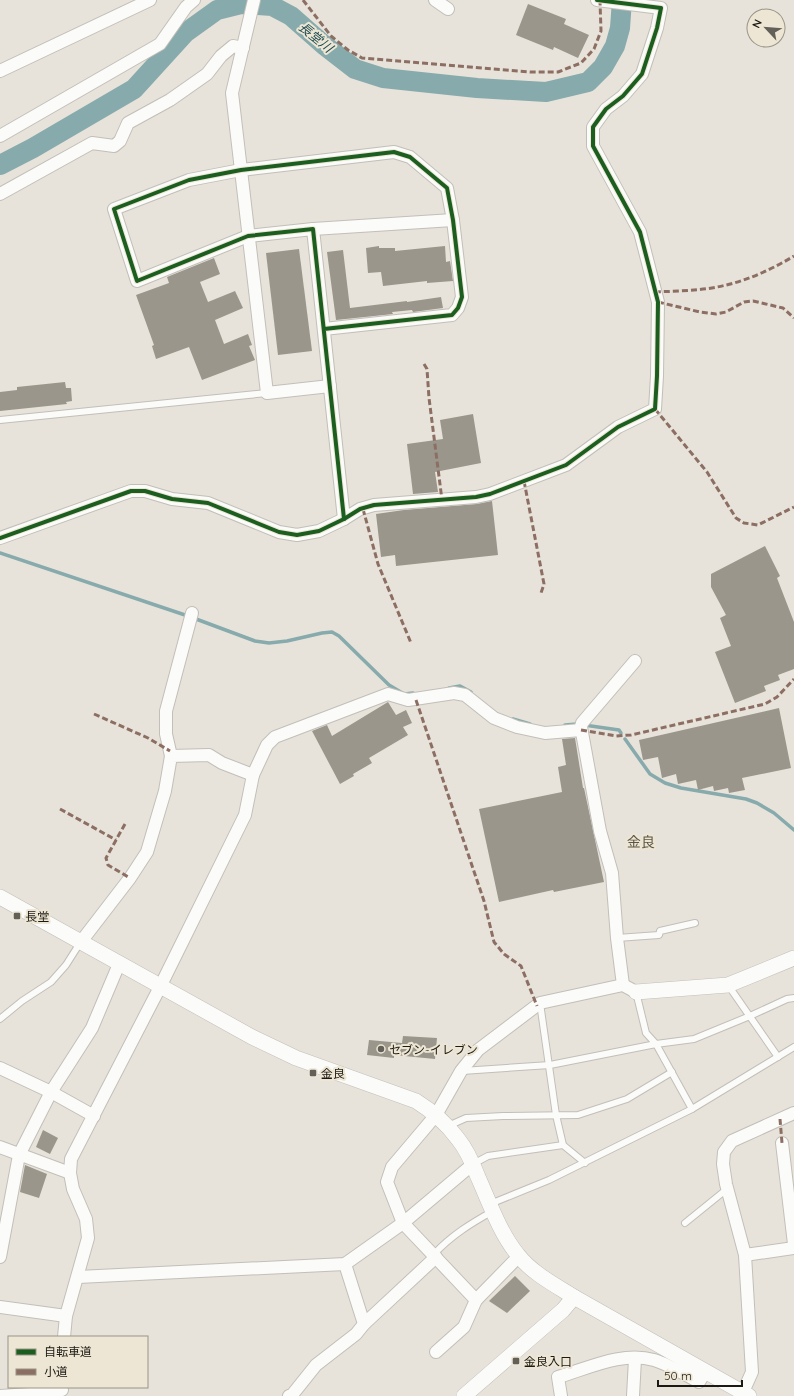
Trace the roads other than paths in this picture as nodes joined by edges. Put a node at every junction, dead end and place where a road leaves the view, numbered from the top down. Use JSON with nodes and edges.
{"nodes":[{"id":1,"x":150,"y":0,"type":"edge"},
{"id":2,"x":194,"y":0,"type":"edge"},
{"id":3,"x":254,"y":0,"type":"edge"},
{"id":4,"x":435,"y":0,"type":"edge"},
{"id":5,"x":597,"y":0,"type":"edge"},
{"id":6,"x":662,"y":4,"type":"edge"},
{"id":7,"x":448,"y":9,"type":"dead end"},
{"id":8,"x":244,"y":46,"type":"junction"},
{"id":9,"x":0,"y":71,"type":"edge"},
{"id":10,"x":0,"y":136,"type":"edge"},
{"id":11,"x":241,"y":170,"type":"junction"},
{"id":12,"x":0,"y":194,"type":"edge"},
{"id":13,"x":453,"y":220,"type":"junction"},
{"id":14,"x":313,"y":229,"type":"junction"},
{"id":15,"x":248,"y":236,"type":"junction"},
{"id":16,"x":324,"y":329,"type":"junction"},
{"id":17,"x":330,"y":386,"type":"junction"},
{"id":18,"x":267,"y":393,"type":"junction"},
{"id":19,"x":0,"y":420,"type":"edge"},
{"id":20,"x":344,"y":519,"type":"junction"},
{"id":21,"x":0,"y":538,"type":"edge"},
{"id":22,"x":190,"y":619,"type":"dead end"},
{"id":23,"x":635,"y":661,"type":"dead end"},
{"id":24,"x":581,"y":727,"type":"junction"},
{"id":25,"x":171,"y":756,"type":"junction"},
{"id":26,"x":253,"y":775,"type":"junction"},
{"id":27,"x":0,"y":897,"type":"edge"},
{"id":28,"x":695,"y":923,"type":"dead end"},
{"id":29,"x":617,"y":938,"type":"junction"},
{"id":30,"x":80,"y":943,"type":"junction"},
{"id":31,"x":794,"y":958,"type":"edge"},
{"id":32,"x":119,"y":964,"type":"junction"},
{"id":33,"x":728,"y":985,"type":"junction"},
{"id":34,"x":160,"y":987,"type":"junction"},
{"id":35,"x":629,"y":989,"type":"junction"},
{"id":36,"x":794,"y":998,"type":"edge"},
{"id":37,"x":540,"y":1003,"type":"junction"},
{"id":38,"x":750,"y":1016,"type":"junction"},
{"id":39,"x":0,"y":1019,"type":"edge"},
{"id":40,"x":656,"y":1044,"type":"junction"},
{"id":41,"x":794,"y":1047,"type":"edge"},
{"id":42,"x":778,"y":1057,"type":"junction"},
{"id":43,"x":550,"y":1065,"type":"junction"},
{"id":44,"x":0,"y":1068,"type":"edge"},
{"id":45,"x":461,"y":1071,"type":"junction"},
{"id":46,"x":672,"y":1072,"type":"junction"},
{"id":47,"x":51,"y":1092,"type":"junction"},
{"id":48,"x":692,"y":1109,"type":"junction"},
{"id":49,"x":794,"y":1113,"type":"edge"},
{"id":50,"x":436,"y":1115,"type":"junction"},
{"id":51,"x":556,"y":1115,"type":"junction"},
{"id":52,"x":94,"y":1116,"type":"junction"},
{"id":53,"x":448,"y":1126,"type":"junction"},
{"id":54,"x":782,"y":1143,"type":"dead end"},
{"id":55,"x":563,"y":1145,"type":"junction"},
{"id":56,"x":0,"y":1147,"type":"edge"},
{"id":57,"x":19,"y":1155,"type":"junction"},
{"id":58,"x":585,"y":1163,"type":"junction"},
{"id":59,"x":473,"y":1164,"type":"junction"},
{"id":60,"x":70,"y":1173,"type":"junction"},
{"id":61,"x":727,"y":1189,"type":"junction"},
{"id":62,"x":491,"y":1207,"type":"junction"},
{"id":63,"x":403,"y":1223,"type":"junction"},
{"id":64,"x":685,"y":1223,"type":"dead end"},
{"id":65,"x":794,"y":1244,"type":"edge"},
{"id":66,"x":794,"y":1248,"type":"edge"},
{"id":67,"x":745,"y":1255,"type":"junction"},
{"id":68,"x":435,"y":1256,"type":"junction"},
{"id":69,"x":519,"y":1256,"type":"junction"},
{"id":70,"x":0,"y":1257,"type":"edge"},
{"id":71,"x":345,"y":1264,"type":"junction"},
{"id":72,"x":78,"y":1277,"type":"junction"},
{"id":73,"x":574,"y":1297,"type":"junction"},
{"id":74,"x":476,"y":1300,"type":"junction"},
{"id":75,"x":0,"y":1308,"type":"edge"},
{"id":76,"x":66,"y":1316,"type":"junction"},
{"id":77,"x":364,"y":1324,"type":"junction"},
{"id":78,"x":64,"y":1336,"type":"edge"},
{"id":79,"x":436,"y":1352,"type":"dead end"},
{"id":80,"x":635,"y":1359,"type":"junction"},
{"id":81,"x":706,"y":1371,"type":"junction"},
{"id":82,"x":62,"y":1391,"type":"edge"},
{"id":83,"x":744,"y":1395,"type":"edge"},
{"id":84,"x":0,"y":1396,"type":"edge"},
{"id":85,"x":289,"y":1396,"type":"edge"},
{"id":86,"x":464,"y":1396,"type":"edge"},
{"id":87,"x":561,"y":1396,"type":"edge"},
{"id":88,"x":633,"y":1396,"type":"edge"}],
"edges":[{"from":1,"to":9,"type":"street"},
{"from":2,"to":10,"type":"street"},
{"from":3,"to":8,"type":"street"},
{"from":4,"to":7,"type":"street"},
{"from":5,"to":6,"type":"street"},
{"from":6,"to":20,"type":"street"},
{"from":8,"to":11,"type":"street"},
{"from":8,"to":12,"type":"street"},
{"from":11,"to":13,"type":"street"},
{"from":11,"to":15,"type":"street"},
{"from":11,"to":15,"type":"street"},
{"from":13,"to":14,"type":"street"},
{"from":13,"to":16,"type":"street"},
{"from":14,"to":15,"type":"street"},
{"from":14,"to":16,"type":"street"},
{"from":15,"to":18,"type":"street"},
{"from":16,"to":17,"type":"street"},
{"from":17,"to":18,"type":"street"},
{"from":17,"to":20,"type":"street"},
{"from":18,"to":19,"type":"lane"},
{"from":20,"to":21,"type":"street"},
{"from":22,"to":25,"type":"street"},
{"from":23,"to":24,"type":"street"},
{"from":24,"to":26,"type":"street"},
{"from":24,"to":29,"type":"street"},
{"from":25,"to":26,"type":"street"},
{"from":25,"to":30,"type":"street"},
{"from":26,"to":34,"type":"street"},
{"from":27,"to":30,"type":"street"},
{"from":28,"to":29,"type":"lane"},
{"from":29,"to":35,"type":"street"},
{"from":30,"to":32,"type":"street"},
{"from":30,"to":39,"type":"lane"},
{"from":31,"to":33,"type":"street"},
{"from":32,"to":34,"type":"street"},
{"from":32,"to":47,"type":"street"},
{"from":33,"to":35,"type":"street"},
{"from":33,"to":38,"type":"lane"},
{"from":34,"to":50,"type":"street"},
{"from":34,"to":52,"type":"street"},
{"from":35,"to":37,"type":"street"},
{"from":35,"to":40,"type":"lane"},
{"from":36,"to":38,"type":"lane"},
{"from":37,"to":43,"type":"lane"},
{"from":37,"to":45,"type":"street"},
{"from":38,"to":40,"type":"lane"},
{"from":38,"to":42,"type":"lane"},
{"from":40,"to":43,"type":"lane"},
{"from":40,"to":46,"type":"lane"},
{"from":41,"to":42,"type":"lane"},
{"from":42,"to":48,"type":"lane"},
{"from":43,"to":45,"type":"lane"},
{"from":43,"to":51,"type":"lane"},
{"from":44,"to":47,"type":"street"},
{"from":45,"to":50,"type":"street"},
{"from":46,"to":48,"type":"lane"},
{"from":46,"to":51,"type":"lane"},
{"from":47,"to":52,"type":"street"},
{"from":47,"to":57,"type":"street"},
{"from":48,"to":58,"type":"lane"},
{"from":49,"to":61,"type":"street"},
{"from":50,"to":53,"type":"street"},
{"from":50,"to":63,"type":"street"},
{"from":51,"to":53,"type":"lane"},
{"from":51,"to":55,"type":"lane"},
{"from":52,"to":60,"type":"street"},
{"from":53,"to":59,"type":"street"},
{"from":54,"to":65,"type":"street"},
{"from":55,"to":58,"type":"lane"},
{"from":55,"to":59,"type":"lane"},
{"from":56,"to":57,"type":"street"},
{"from":57,"to":60,"type":"street"},
{"from":57,"to":70,"type":"street"},
{"from":58,"to":62,"type":"lane"},
{"from":59,"to":62,"type":"street"},
{"from":59,"to":63,"type":"street"},
{"from":60,"to":72,"type":"street"},
{"from":61,"to":64,"type":"lane"},
{"from":61,"to":67,"type":"street"},
{"from":62,"to":68,"type":"lane"},
{"from":62,"to":69,"type":"street"},
{"from":63,"to":68,"type":"street"},
{"from":63,"to":71,"type":"street"},
{"from":66,"to":67,"type":"street"},
{"from":67,"to":83,"type":"street"},
{"from":68,"to":74,"type":"street"},
{"from":68,"to":77,"type":"street"},
{"from":69,"to":73,"type":"street"},
{"from":69,"to":74,"type":"street"},
{"from":71,"to":72,"type":"street"},
{"from":71,"to":77,"type":"street"},
{"from":72,"to":76,"type":"street"},
{"from":73,"to":81,"type":"street"},
{"from":73,"to":86,"type":"street"},
{"from":74,"to":79,"type":"street"},
{"from":75,"to":76,"type":"street"},
{"from":76,"to":78,"type":"street"},
{"from":77,"to":85,"type":"street"},
{"from":80,"to":81,"type":"street"},
{"from":80,"to":87,"type":"street"},
{"from":80,"to":88,"type":"street"},
{"from":81,"to":83,"type":"street"},
{"from":82,"to":84,"type":"street"}]}
